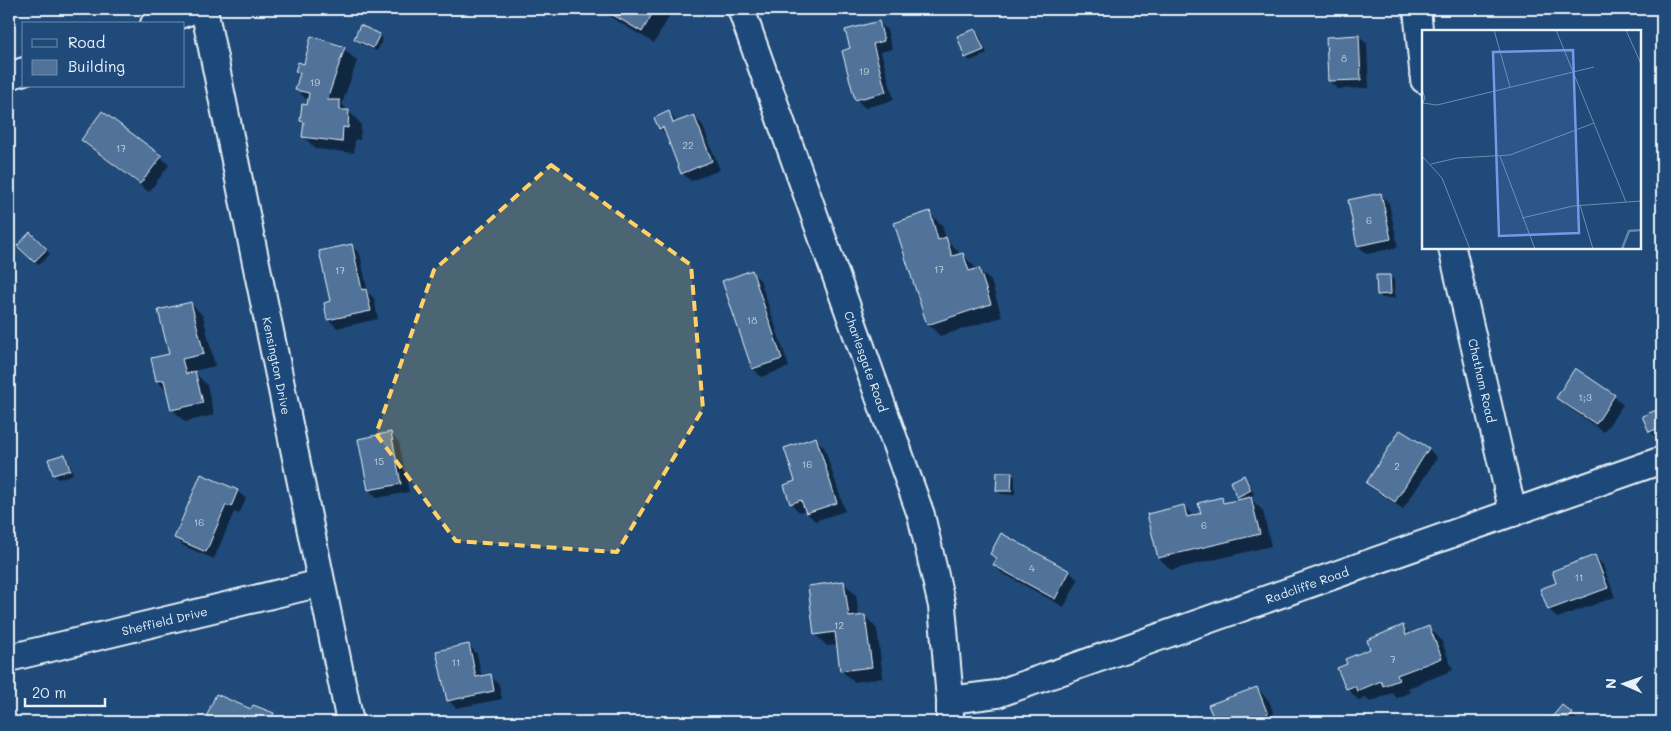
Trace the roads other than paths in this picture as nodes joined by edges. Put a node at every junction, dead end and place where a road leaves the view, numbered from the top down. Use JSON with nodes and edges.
{"nodes":[{"id":1,"x":196,"y":9,"type":"edge"},
{"id":2,"x":204,"y":9,"type":"edge"},
{"id":3,"x":741,"y":9,"type":"edge"},
{"id":4,"x":1417,"y":9,"type":"edge"},
{"id":5,"x":160,"y":22,"type":"edge"},
{"id":6,"x":1422,"y":60,"type":"edge"},
{"id":7,"x":22,"y":72,"type":"edge"},
{"id":8,"x":9,"y":76,"type":"edge"},
{"id":9,"x":1452,"y":249,"type":"edge"},
{"id":10,"x":1662,"y":460,"type":"edge"},
{"id":11,"x":1513,"y":513,"type":"junction"},
{"id":12,"x":321,"y":583,"type":"junction"},
{"id":13,"x":9,"y":658,"type":"edge"},
{"id":14,"x":950,"y":711,"type":"edge"},
{"id":15,"x":350,"y":722,"type":"edge"}],
"edges":[{"from":1,"to":5,"type":"street"},
{"from":2,"to":12,"type":"street","name":"Kensington Drive"},
{"from":3,"to":14,"type":"street","name":"Charlesgate Road"},
{"from":4,"to":6,"type":"street"},
{"from":7,"to":8,"type":"street"},
{"from":9,"to":11,"type":"street","name":"Chatham Road"},
{"from":10,"to":11,"type":"street","name":"Radcliffe Road"},
{"from":11,"to":14,"type":"street","name":"Radcliffe Road"},
{"from":12,"to":13,"type":"street","name":"Sheffield Drive"},
{"from":12,"to":15,"type":"street","name":"Kensington Drive"}]}
